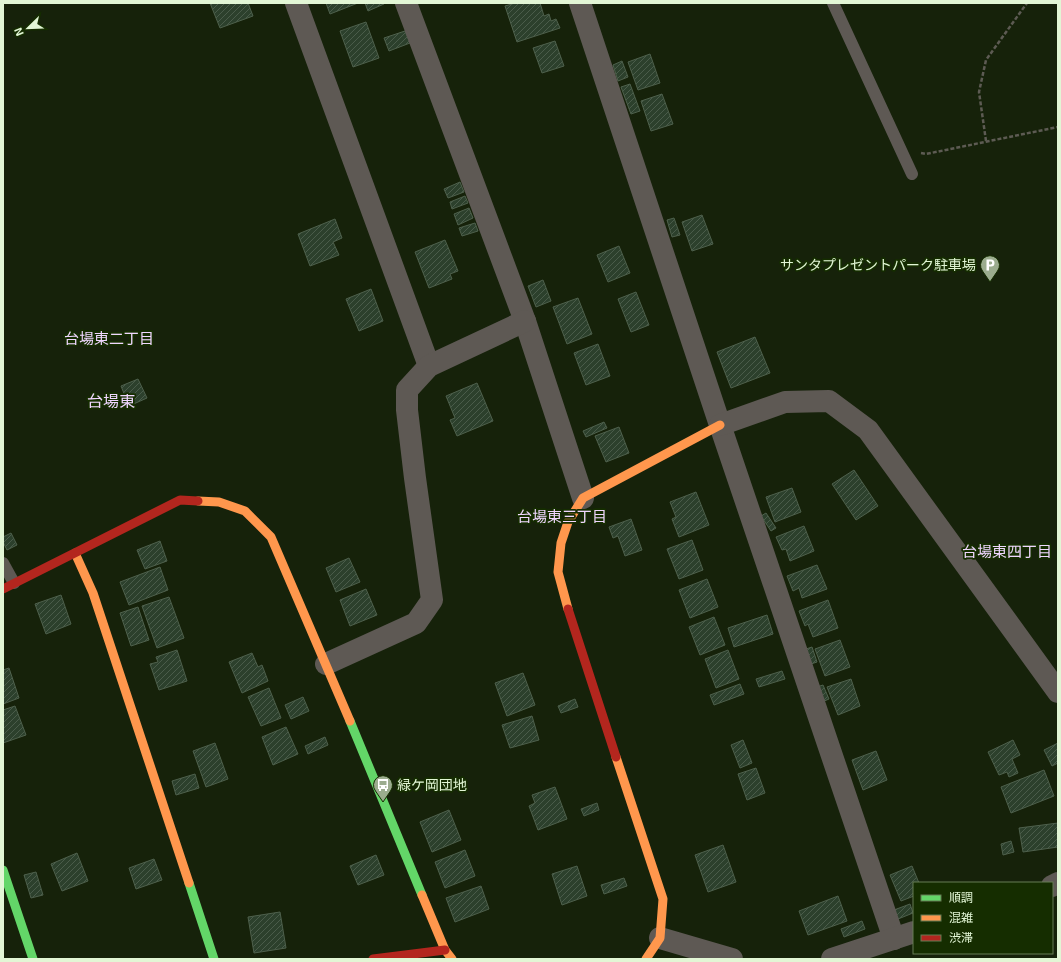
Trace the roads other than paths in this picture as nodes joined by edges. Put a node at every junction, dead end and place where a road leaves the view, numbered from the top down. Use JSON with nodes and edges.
{"nodes":[{"id":1,"x":296,"y":3,"type":"edge"},
{"id":2,"x":406,"y":3,"type":"edge"},
{"id":3,"x":580,"y":3,"type":"edge"},
{"id":4,"x":833,"y":3,"type":"edge"},
{"id":5,"x":912,"y":174,"type":"dead end"},
{"id":6,"x":525,"y":321,"type":"junction"},
{"id":7,"x":429,"y":366,"type":"junction"},
{"id":8,"x":720,"y":425,"type":"junction"},
{"id":9,"x":583,"y":498,"type":"junction"},
{"id":10,"x":75,"y":553,"type":"junction"},
{"id":11,"x":3,"y":563,"type":"edge"},
{"id":12,"x":14,"y":583,"type":"junction"},
{"id":13,"x":3,"y":589,"type":"edge"},
{"id":14,"x":326,"y":664,"type":"junction"},
{"id":15,"x":1058,"y":692,"type":"edge"},
{"id":16,"x":3,"y":870,"type":"edge"},
{"id":17,"x":904,"y":935,"type":"edge"},
{"id":18,"x":660,"y":938,"type":"junction"},
{"id":19,"x":445,"y":950,"type":"junction"},
{"id":20,"x":33,"y":959,"type":"edge"},
{"id":21,"x":214,"y":959,"type":"edge"},
{"id":22,"x":372,"y":959,"type":"edge"},
{"id":23,"x":452,"y":959,"type":"edge"},
{"id":24,"x":646,"y":959,"type":"edge"},
{"id":25,"x":732,"y":959,"type":"edge"},
{"id":26,"x":832,"y":959,"type":"edge"}],
"edges":[{"from":1,"to":7,"type":"street"},
{"from":2,"to":6,"type":"street"},
{"from":3,"to":8,"type":"street"},
{"from":4,"to":5,"type":"lane"},
{"from":6,"to":7,"type":"street"},
{"from":6,"to":9,"type":"street"},
{"from":7,"to":14,"type":"street"},
{"from":8,"to":9,"type":"street"},
{"from":8,"to":15,"type":"street"},
{"from":8,"to":17,"type":"street"},
{"from":9,"to":18,"type":"street"},
{"from":10,"to":12,"type":"street"},
{"from":10,"to":14,"type":"street"},
{"from":10,"to":21,"type":"street"},
{"from":11,"to":12,"type":"lane"},
{"from":12,"to":13,"type":"street"},
{"from":14,"to":19,"type":"street"},
{"from":16,"to":20,"type":"street"},
{"from":17,"to":26,"type":"street"},
{"from":18,"to":24,"type":"street"},
{"from":18,"to":25,"type":"street"},
{"from":19,"to":22,"type":"street"},
{"from":19,"to":23,"type":"street"}]}
